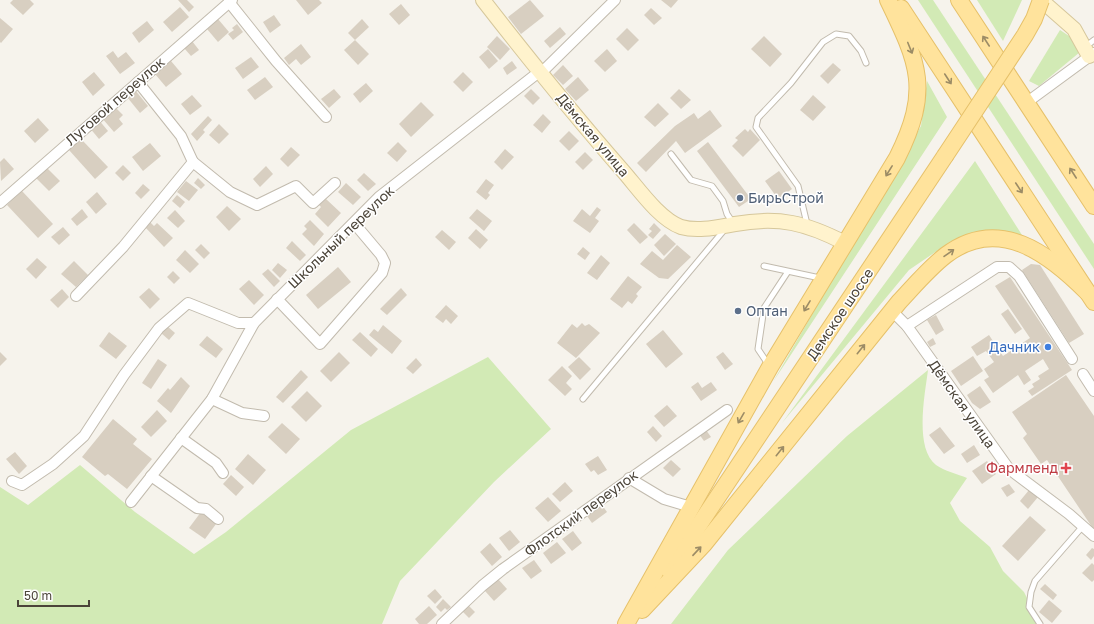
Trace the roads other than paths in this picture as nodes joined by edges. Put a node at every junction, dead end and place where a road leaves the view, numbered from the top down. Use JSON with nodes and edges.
{"nodes":[{"id":1,"x":483,"y":0,"type":"edge"},
{"id":2,"x":615,"y":0,"type":"edge"},
{"id":3,"x":888,"y":0,"type":"edge"},
{"id":4,"x":896,"y":0,"type":"edge"},
{"id":5,"x":959,"y":0,"type":"edge"},
{"id":6,"x":1041,"y":0,"type":"edge"},
{"id":7,"x":230,"y":1,"type":"edge"},
{"id":8,"x":1090,"y":49,"type":"edge"},
{"id":9,"x":866,"y":63,"type":"dead end"},
{"id":10,"x":539,"y":72,"type":"junction"},
{"id":11,"x":138,"y":82,"type":"junction"},
{"id":12,"x":1026,"y":103,"type":"junction"},
{"id":13,"x":326,"y":117,"type":"dead end"},
{"id":14,"x":672,"y":154,"type":"dead end"},
{"id":15,"x":193,"y":162,"type":"junction"},
{"id":16,"x":335,"y":183,"type":"dead end"},
{"id":17,"x":0,"y":203,"type":"edge"},
{"id":18,"x":1094,"y":206,"type":"edge"},
{"id":19,"x":354,"y":223,"type":"junction"},
{"id":20,"x":730,"y":225,"type":"junction"},
{"id":21,"x":807,"y":225,"type":"junction"},
{"id":22,"x":845,"y":243,"type":"junction"},
{"id":23,"x":764,"y":266,"type":"dead end"},
{"id":24,"x":787,"y":273,"type":"junction"},
{"id":25,"x":823,"y":279,"type":"junction"},
{"id":26,"x":76,"y":296,"type":"dead end"},
{"id":27,"x":1091,"y":297,"type":"edge"},
{"id":28,"x":278,"y":299,"type":"junction"},
{"id":29,"x":892,"y":311,"type":"junction"},
{"id":30,"x":254,"y":323,"type":"junction"},
{"id":31,"x":907,"y":326,"type":"junction"},
{"id":32,"x":1072,"y":359,"type":"dead end"},
{"id":33,"x":770,"y":367,"type":"junction"},
{"id":34,"x":1083,"y":374,"type":"dead end"},
{"id":35,"x":1094,"y":391,"type":"edge"},
{"id":36,"x":212,"y":399,"type":"junction"},
{"id":37,"x":583,"y":399,"type":"dead end"},
{"id":38,"x":727,"y":410,"type":"dead end"},
{"id":39,"x":264,"y":416,"type":"dead end"},
{"id":40,"x":181,"y":438,"type":"junction"},
{"id":41,"x":223,"y":473,"type":"dead end"},
{"id":42,"x":151,"y":476,"type":"junction"},
{"id":43,"x":629,"y":478,"type":"junction"},
{"id":44,"x":12,"y":481,"type":"dead end"},
{"id":45,"x":131,"y":502,"type":"dead end"},
{"id":46,"x":691,"y":507,"type":"junction"},
{"id":47,"x":218,"y":519,"type":"dead end"},
{"id":48,"x":1083,"y":526,"type":"junction"},
{"id":49,"x":1094,"y":536,"type":"edge"},
{"id":50,"x":642,"y":610,"type":"junction"},
{"id":51,"x":442,"y":624,"type":"edge"},
{"id":52,"x":626,"y":624,"type":"edge"},
{"id":53,"x":632,"y":624,"type":"edge"},
{"id":54,"x":1040,"y":624,"type":"edge"}],
"edges":[{"from":1,"to":10,"type":"street","name":"Дёмская улица"},
{"from":2,"to":10,"type":"street","name":"Школьный переулок"},
{"from":3,"to":22,"type":"main road","one_way":true},
{"from":4,"to":27,"type":"main road","one_way":true},
{"from":12,"to":5,"type":"main road","one_way":true},
{"from":6,"to":8,"type":"street"},
{"from":6,"to":50,"type":"main road","name":"Демское шоссе","bridge":true},
{"from":7,"to":11,"type":"street","name":"Луговой переулок"},
{"from":7,"to":13,"type":"street"},
{"from":8,"to":12,"type":"street"},
{"from":9,"to":21,"type":"lane"},
{"from":10,"to":19,"type":"street","name":"Школьный переулок"},
{"from":10,"to":20,"type":"street","name":"Дёмская улица"},
{"from":11,"to":15,"type":"street"},
{"from":11,"to":17,"type":"street","name":"Луговой переулок"},
{"from":18,"to":12,"type":"main road","one_way":true},
{"from":14,"to":20,"type":"lane"},
{"from":15,"to":16,"type":"street"},
{"from":15,"to":26,"type":"street"},
{"from":19,"to":28,"type":"street","name":"Школьный переулок"},
{"from":19,"to":28,"type":"street"},
{"from":20,"to":21,"type":"street","name":"Дёмская улица"},
{"from":20,"to":37,"type":"lane"},
{"from":21,"to":22,"type":"street","name":"Дёмская улица"},
{"from":22,"to":25,"type":"main road"},
{"from":23,"to":24,"type":"lane"},
{"from":24,"to":25,"type":"lane"},
{"from":24,"to":33,"type":"lane"},
{"from":25,"to":33,"type":"main road","one_way":true},
{"from":29,"to":27,"type":"main road","one_way":true},
{"from":28,"to":30,"type":"street","name":"Школьный переулок"},
{"from":29,"to":31,"type":"street","name":"Дёмская улица"},
{"from":50,"to":29,"type":"main road","one_way":true},
{"from":30,"to":36,"type":"street","name":"Школьный переулок"},
{"from":30,"to":44,"type":"street"},
{"from":31,"to":32,"type":"street"},
{"from":31,"to":48,"type":"street","name":"Дёмская улица"},
{"from":33,"to":46,"type":"main road","one_way":true},
{"from":34,"to":35,"type":"street"},
{"from":36,"to":39,"type":"street"},
{"from":36,"to":40,"type":"street","name":"Школьный переулок"},
{"from":38,"to":43,"type":"street","name":"Флотский переулок"},
{"from":40,"to":41,"type":"street"},
{"from":40,"to":42,"type":"street","name":"Школьный переулок"},
{"from":42,"to":45,"type":"street","name":"Школьный переулок"},
{"from":42,"to":47,"type":"street"},
{"from":43,"to":46,"type":"street"},
{"from":43,"to":51,"type":"street","name":"Флотский переулок"},
{"from":46,"to":52,"type":"main road"},
{"from":48,"to":49,"type":"street","name":"Дёмская улица"},
{"from":48,"to":54,"type":"lane"},
{"from":50,"to":53,"type":"main road","name":"Демское шоссе"}]}
